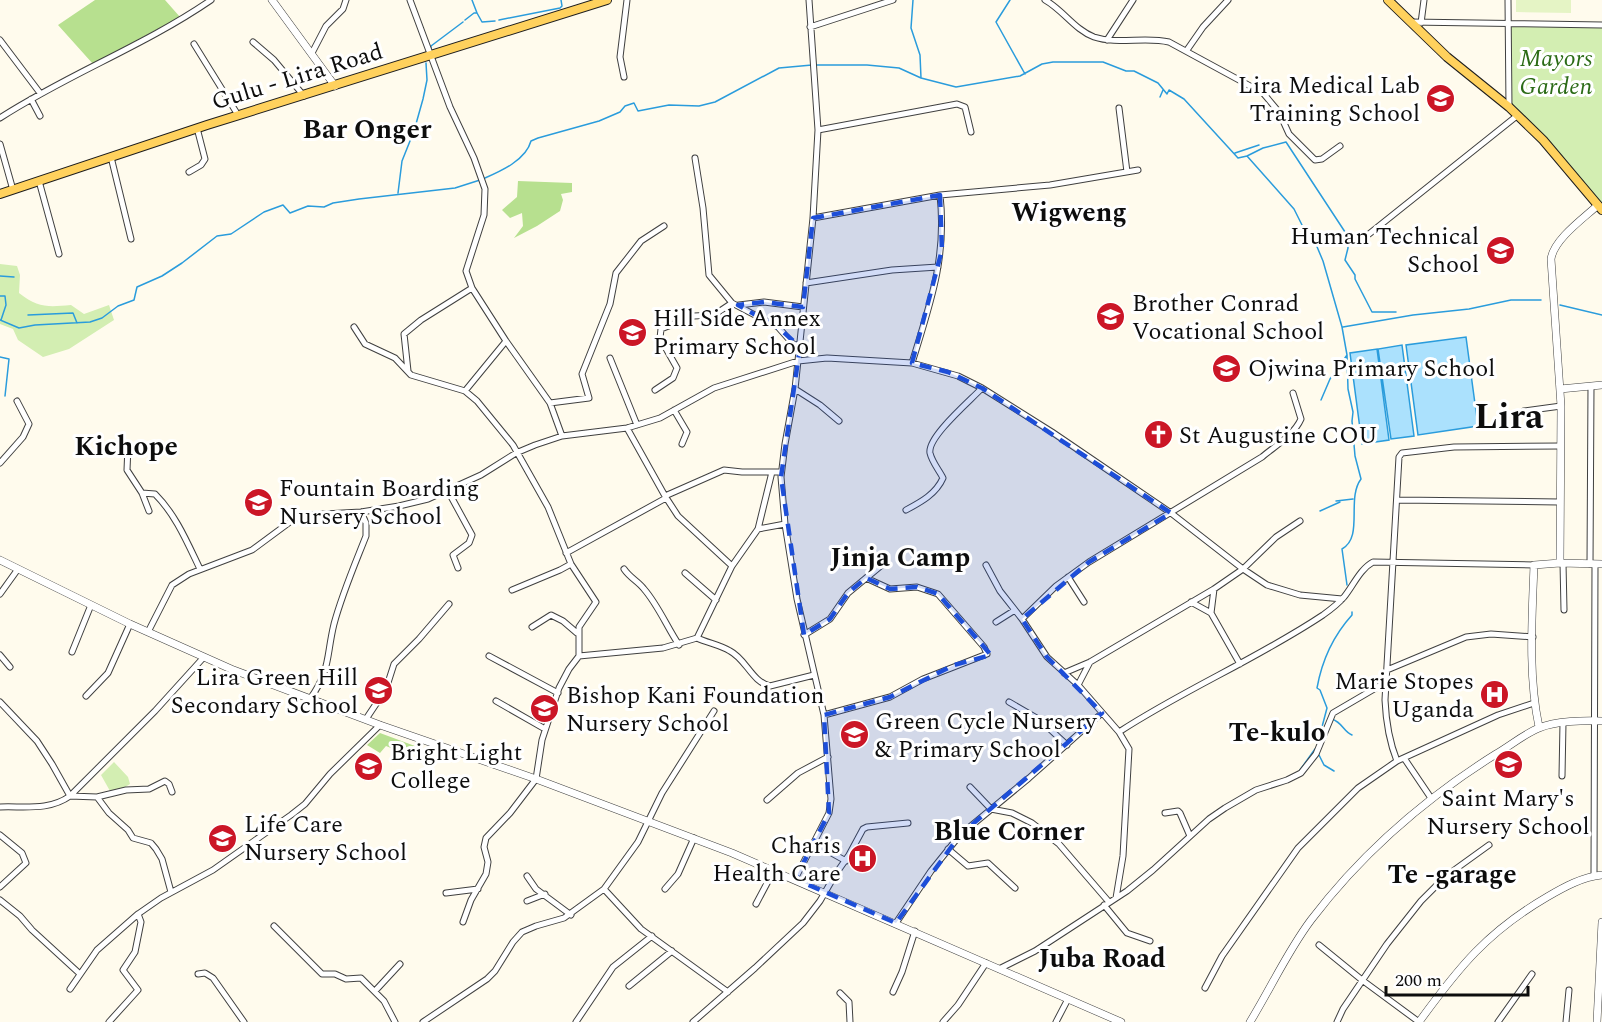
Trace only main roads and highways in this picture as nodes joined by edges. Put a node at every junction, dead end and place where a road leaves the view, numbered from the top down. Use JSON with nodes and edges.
{"nodes":[{"id":1,"x":607,"y":0,"type":"edge"},
{"id":2,"x":1388,"y":0,"type":"edge"},
{"id":3,"x":583,"y":4,"type":"edge"},
{"id":4,"x":0,"y":194,"type":"edge"},
{"id":5,"x":1600,"y":207,"type":"edge"}],
"edges":[{"from":1,"to":3,"type":"main road","name":"Gulu - Lira Road"},
{"from":2,"to":5,"type":"main road"},
{"from":3,"to":4,"type":"main road","name":"Gulu - Lira Road"}]}
